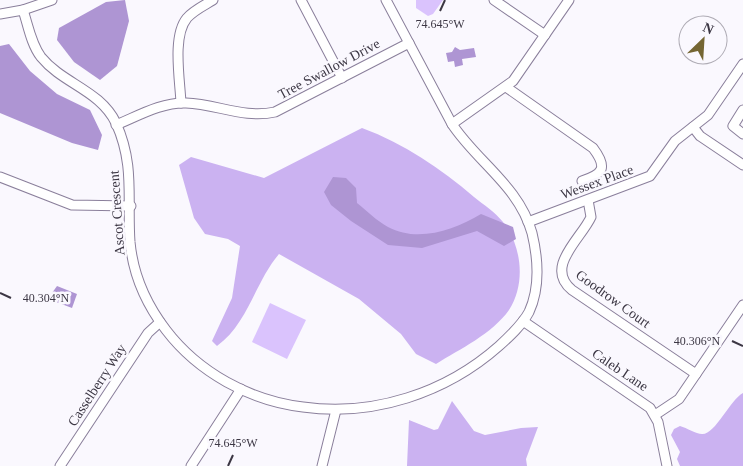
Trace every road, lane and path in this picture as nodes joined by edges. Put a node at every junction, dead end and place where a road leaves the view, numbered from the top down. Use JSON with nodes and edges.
{"nodes":[{"id":1,"x":52,"y":0,"type":"edge"},
{"id":2,"x":214,"y":0,"type":"edge"},
{"id":3,"x":301,"y":0,"type":"edge"},
{"id":4,"x":386,"y":0,"type":"edge"},
{"id":5,"x":494,"y":0,"type":"edge"},
{"id":6,"x":569,"y":0,"type":"edge"},
{"id":7,"x":23,"y":10,"type":"junction"},
{"id":8,"x":0,"y":14,"type":"edge"},
{"id":9,"x":545,"y":34,"type":"junction"},
{"id":10,"x":409,"y":43,"type":"junction"},
{"id":11,"x":743,"y":64,"type":"edge"},
{"id":12,"x":342,"y":78,"type":"junction"},
{"id":13,"x":506,"y":87,"type":"junction"},
{"id":14,"x":181,"y":103,"type":"junction"},
{"id":15,"x":743,"y":110,"type":"edge"},
{"id":16,"x":452,"y":124,"type":"junction"},
{"id":17,"x":116,"y":125,"type":"junction"},
{"id":18,"x":693,"y":127,"type":"junction"},
{"id":19,"x":743,"y":134,"type":"edge"},
{"id":20,"x":742,"y":160,"type":"edge"},
{"id":21,"x":0,"y":177,"type":"edge"},
{"id":22,"x":582,"y":181,"type":"dead end"},
{"id":23,"x":588,"y":200,"type":"junction"},
{"id":24,"x":131,"y":206,"type":"junction"},
{"id":25,"x":528,"y":222,"type":"junction"},
{"id":26,"x":743,"y":305,"type":"edge"},
{"id":27,"x":523,"y":321,"type":"junction"},
{"id":28,"x":160,"y":322,"type":"junction"},
{"id":29,"x":696,"y":374,"type":"junction"},
{"id":30,"x":241,"y":389,"type":"junction"},
{"id":31,"x":336,"y":410,"type":"junction"},
{"id":32,"x":655,"y":415,"type":"junction"},
{"id":33,"x":60,"y":466,"type":"edge"},
{"id":34,"x":191,"y":466,"type":"edge"},
{"id":35,"x":322,"y":466,"type":"edge"},
{"id":36,"x":667,"y":466,"type":"edge"}],
"edges":[{"from":1,"to":7,"type":"street"},
{"from":2,"to":14,"type":"street"},
{"from":3,"to":12,"type":"street"},
{"from":4,"to":10,"type":"street","name":"Ascot Crescent"},
{"from":5,"to":9,"type":"street"},
{"from":6,"to":9,"type":"street"},
{"from":7,"to":8,"type":"street"},
{"from":7,"to":17,"type":"street","name":"Ascot Crescent"},
{"from":9,"to":13,"type":"street"},
{"from":10,"to":12,"type":"street","name":"Tree Swallow Drive"},
{"from":10,"to":16,"type":"street","name":"Ascot Crescent"},
{"from":11,"to":18,"type":"street","name":"Wessex Place"},
{"from":12,"to":14,"type":"street","name":"Tree Swallow Drive"},
{"from":13,"to":16,"type":"street"},
{"from":13,"to":22,"type":"street"},
{"from":14,"to":17,"type":"street","name":"Tree Swallow Drive"},
{"from":15,"to":19,"type":"street"},
{"from":16,"to":25,"type":"street","name":"Ascot Crescent"},
{"from":17,"to":24,"type":"street","name":"Ascot Crescent"},
{"from":18,"to":20,"type":"street"},
{"from":18,"to":23,"type":"street","name":"Wessex Place"},
{"from":21,"to":24,"type":"street"},
{"from":23,"to":25,"type":"street","name":"Wessex Place"},
{"from":23,"to":29,"type":"street","name":"Goodrow Court"},
{"from":24,"to":28,"type":"street","name":"Ascot Crescent"},
{"from":25,"to":27,"type":"street","name":"Ascot Crescent"},
{"from":26,"to":29,"type":"street"},
{"from":27,"to":31,"type":"street","name":"Ascot Crescent"},
{"from":27,"to":32,"type":"street","name":"Caleb Lane"},
{"from":28,"to":30,"type":"street","name":"Ascot Crescent"},
{"from":28,"to":33,"type":"street","name":"Casselberry Way"},
{"from":29,"to":32,"type":"street"},
{"from":30,"to":31,"type":"street","name":"Ascot Crescent"},
{"from":30,"to":34,"type":"street"},
{"from":31,"to":35,"type":"street"},
{"from":32,"to":36,"type":"street"}]}
